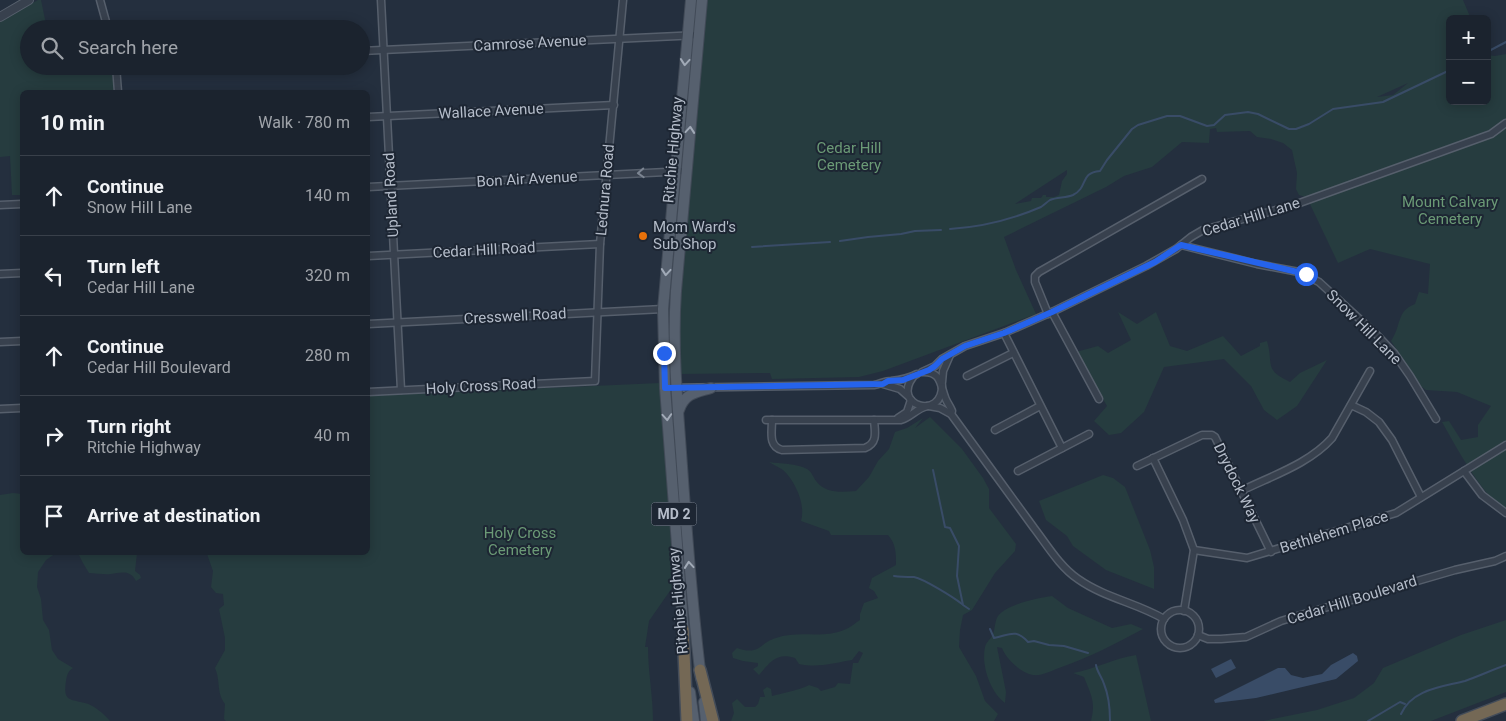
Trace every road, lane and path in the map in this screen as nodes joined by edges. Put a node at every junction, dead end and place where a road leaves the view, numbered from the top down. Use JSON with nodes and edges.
{"nodes":[{"id":1,"x":29,"y":0,"type":"edge"},
{"id":2,"x":100,"y":0,"type":"edge"},
{"id":3,"x":381,"y":0,"type":"edge"},
{"id":4,"x":623,"y":0,"type":"edge"},
{"id":5,"x":691,"y":0,"type":"edge"},
{"id":6,"x":702,"y":0,"type":"edge"},
{"id":7,"x":0,"y":17,"type":"edge"},
{"id":8,"x":106,"y":20,"type":"edge"},
{"id":9,"x":699,"y":35,"type":"junction"},
{"id":10,"x":688,"y":36,"type":"junction"},
{"id":11,"x":619,"y":39,"type":"junction"},
{"id":12,"x":370,"y":50,"type":"edge"},
{"id":13,"x":383,"y":50,"type":"junction"},
{"id":14,"x":117,"y":75,"type":"edge"},
{"id":15,"x":118,"y":90,"type":"edge"},
{"id":16,"x":614,"y":105,"type":"junction"},
{"id":17,"x":386,"y":116,"type":"junction"},
{"id":18,"x":370,"y":117,"type":"edge"},
{"id":19,"x":1506,"y":123,"type":"edge"},
{"id":20,"x":674,"y":171,"type":"junction"},
{"id":21,"x":686,"y":171,"type":"junction"},
{"id":22,"x":607,"y":175,"type":"junction"},
{"id":23,"x":1202,"y":179,"type":"dead end"},
{"id":24,"x":390,"y":186,"type":"junction"},
{"id":25,"x":370,"y":187,"type":"edge"},
{"id":26,"x":20,"y":204,"type":"edge"},
{"id":27,"x":0,"y":205,"type":"edge"},
{"id":28,"x":600,"y":244,"type":"junction"},
{"id":29,"x":1181,"y":245,"type":"junction"},
{"id":30,"x":394,"y":254,"type":"junction"},
{"id":31,"x":370,"y":256,"type":"edge"},
{"id":32,"x":20,"y":273,"type":"edge"},
{"id":33,"x":0,"y":274,"type":"edge"},
{"id":34,"x":663,"y":308,"type":"junction"},
{"id":35,"x":597,"y":312,"type":"junction"},
{"id":36,"x":1050,"y":313,"type":"junction"},
{"id":37,"x":397,"y":322,"type":"junction"},
{"id":38,"x":370,"y":324,"type":"edge"},
{"id":39,"x":1004,"y":333,"type":"junction"},
{"id":40,"x":20,"y":341,"type":"edge"},
{"id":41,"x":0,"y":342,"type":"edge"},
{"id":42,"x":1013,"y":353,"type":"junction"},
{"id":43,"x":950,"y":355,"type":"junction"},
{"id":44,"x":1370,"y":371,"type":"dead end"},
{"id":45,"x":919,"y":373,"type":"junction"},
{"id":46,"x":967,"y":376,"type":"dead end"},
{"id":47,"x":595,"y":381,"type":"joint"},
{"id":48,"x":883,"y":384,"type":"junction"},
{"id":49,"x":942,"y":384,"type":"junction"},
{"id":50,"x":665,"y":388,"type":"junction"},
{"id":51,"x":677,"y":388,"type":"junction"},
{"id":52,"x":711,"y":388,"type":"junction"},
{"id":53,"x":401,"y":390,"type":"junction"},
{"id":54,"x":370,"y":392,"type":"edge"},
{"id":55,"x":910,"y":398,"type":"junction"},
{"id":56,"x":1099,"y":399,"type":"dead end"},
{"id":57,"x":1351,"y":405,"type":"junction"},
{"id":58,"x":928,"y":406,"type":"junction"},
{"id":59,"x":1040,"y":406,"type":"junction"},
{"id":60,"x":20,"y":408,"type":"edge"},
{"id":61,"x":0,"y":409,"type":"edge"},
{"id":62,"x":678,"y":411,"type":"junction"},
{"id":63,"x":951,"y":414,"type":"junction"},
{"id":64,"x":1436,"y":419,"type":"dead end"},
{"id":65,"x":874,"y":420,"type":"junction"},
{"id":66,"x":892,"y":420,"type":"junction"},
{"id":67,"x":995,"y":430,"type":"dead end"},
{"id":68,"x":1089,"y":434,"type":"dead end"},
{"id":69,"x":1506,"y":444,"type":"edge"},
{"id":70,"x":1062,"y":448,"type":"junction"},
{"id":71,"x":1153,"y":458,"type":"junction"},
{"id":72,"x":1136,"y":466,"type":"dead end"},
{"id":73,"x":1018,"y":471,"type":"dead end"},
{"id":74,"x":1464,"y":471,"type":"junction"},
{"id":75,"x":1241,"y":491,"type":"junction"},
{"id":76,"x":1421,"y":498,"type":"junction"},
{"id":77,"x":1506,"y":513,"type":"edge"},
{"id":78,"x":1194,"y":550,"type":"junction"},
{"id":79,"x":1271,"y":552,"type":"junction"},
{"id":80,"x":1506,"y":556,"type":"edge"},
{"id":81,"x":1184,"y":610,"type":"junction"},
{"id":82,"x":1164,"y":619,"type":"junction"},
{"id":83,"x":683,"y":629,"type":"junction"},
{"id":84,"x":1198,"y":635,"type":"junction"},
{"id":85,"x":700,"y":670,"type":"junction"},
{"id":86,"x":1506,"y":704,"type":"edge"},
{"id":87,"x":687,"y":721,"type":"edge"},
{"id":88,"x":694,"y":721,"type":"edge"},
{"id":89,"x":706,"y":721,"type":"edge"},
{"id":90,"x":713,"y":721,"type":"edge"},
{"id":91,"x":1462,"y":721,"type":"edge"}],
"edges":[{"from":1,"to":7,"type":"street"},
{"from":2,"to":8,"type":"street"},
{"from":3,"to":13,"type":"street","name":"Upland Road"},
{"from":4,"to":11,"type":"street","name":"Lednura Road"},
{"from":5,"to":10,"type":"main road","name":"Ritchie Highway","number":"MD 2"},
{"from":6,"to":9,"type":"main road","name":"Ritchie Highway","number":"MD 2"},
{"from":9,"to":10,"type":"street","name":"Camrose Avenue"},
{"from":21,"to":9,"type":"main road","name":"Ritchie Highway","number":"MD 2","one_way":true},
{"from":10,"to":11,"type":"street","name":"Camrose Avenue"},
{"from":10,"to":20,"type":"main road","name":"Ritchie Highway","number":"MD 2","one_way":true},
{"from":11,"to":13,"type":"street","name":"Camrose Avenue"},
{"from":11,"to":16,"type":"street","name":"Lednura Road"},
{"from":12,"to":13,"type":"street","name":"Camrose Avenue"},
{"from":13,"to":17,"type":"street","name":"Upland Road"},
{"from":14,"to":15,"type":"street"},
{"from":16,"to":17,"type":"street","name":"Wallace Avenue"},
{"from":16,"to":22,"type":"street","name":"Lednura Road"},
{"from":17,"to":18,"type":"street","name":"Wallace Avenue"},
{"from":17,"to":24,"type":"street","name":"Upland Road"},
{"from":19,"to":29,"type":"street","name":"Cedar Hill Lane"},
{"from":20,"to":21,"type":"street","name":"Bon Air Avenue"},
{"from":20,"to":22,"type":"street","name":"Bon Air Avenue","one_way":true},
{"from":20,"to":34,"type":"main road","name":"Ritchie Highway","number":"MD 2","one_way":true},
{"from":21,"to":51,"type":"main road","name":"Ritchie Highway","number":"MD 2"},
{"from":22,"to":24,"type":"street","name":"Bon Air Avenue"},
{"from":22,"to":28,"type":"street","name":"Lednura Road"},
{"from":23,"to":36,"type":"street"},
{"from":24,"to":25,"type":"street","name":"Bon Air Avenue"},
{"from":24,"to":30,"type":"street","name":"Upland Road"},
{"from":26,"to":27,"type":"street"},
{"from":28,"to":30,"type":"street","name":"Cedar Hill Road"},
{"from":28,"to":35,"type":"street","name":"Lednura Road"},
{"from":29,"to":36,"type":"street","name":"Cedar Hill Lane"},
{"from":29,"to":64,"type":"street","name":"Snow Hill Lane"},
{"from":30,"to":31,"type":"street","name":"Cedar Hill Road"},
{"from":30,"to":37,"type":"street","name":"Upland Road"},
{"from":32,"to":33,"type":"street"},
{"from":34,"to":35,"type":"street","name":"Cresswell Road"},
{"from":34,"to":50,"type":"main road","name":"Ritchie Highway","number":"MD 2"},
{"from":35,"to":37,"type":"street","name":"Cresswell Road"},
{"from":35,"to":47,"type":"street","name":"Lednura Road"},
{"from":36,"to":39,"type":"street","name":"Cedar Hill Lane"},
{"from":36,"to":56,"type":"street"},
{"from":37,"to":38,"type":"street","name":"Cresswell Road"},
{"from":37,"to":53,"type":"street","name":"Upland Road"},
{"from":39,"to":42,"type":"street"},
{"from":39,"to":43,"type":"street","name":"Cedar Hill Lane"},
{"from":40,"to":41,"type":"street"},
{"from":42,"to":46,"type":"street"},
{"from":42,"to":59,"type":"street"},
{"from":43,"to":45,"type":"street","name":"Cedar Hill Lane"},
{"from":43,"to":49,"type":"street"},
{"from":44,"to":57,"type":"street"},
{"from":45,"to":48,"type":"street"},
{"from":45,"to":49,"type":"street"},
{"from":45,"to":55,"type":"street"},
{"from":47,"to":53,"type":"street","name":"Holy Cross Road"},
{"from":48,"to":52,"type":"street"},
{"from":48,"to":55,"type":"street"},
{"from":49,"to":58,"type":"street"},
{"from":49,"to":63,"type":"street"},
{"from":50,"to":51,"type":"street"},
{"from":50,"to":83,"type":"main road","name":"Ritchie Highway","number":"MD 2","one_way":true},
{"from":51,"to":52,"type":"street"},
{"from":51,"to":62,"type":"main road","name":"Ritchie Highway","number":"MD 2"},
{"from":52,"to":62,"type":"main road"},
{"from":53,"to":54,"type":"street","name":"Holy Cross Road"},
{"from":55,"to":58,"type":"street"},
{"from":55,"to":66,"type":"street"},
{"from":57,"to":75,"type":"street"},
{"from":57,"to":76,"type":"street"},
{"from":58,"to":63,"type":"street"},
{"from":58,"to":66,"type":"street"},
{"from":59,"to":67,"type":"street"},
{"from":59,"to":70,"type":"street"},
{"from":60,"to":61,"type":"street"},
{"from":85,"to":62,"type":"main road","name":"Ritchie Highway","number":"MD 2","one_way":true},
{"from":63,"to":82,"type":"street"},
{"from":65,"to":65,"type":"street"},
{"from":65,"to":66,"type":"street"},
{"from":68,"to":70,"type":"street"},
{"from":69,"to":74,"type":"street","name":"Bethlehem Place"},
{"from":70,"to":73,"type":"street"},
{"from":71,"to":72,"type":"street","name":"Drydock Way"},
{"from":71,"to":75,"type":"street","name":"Drydock Way"},
{"from":71,"to":78,"type":"street"},
{"from":74,"to":76,"type":"street","name":"Bethlehem Place"},
{"from":74,"to":77,"type":"street"},
{"from":75,"to":79,"type":"street","name":"Drydock Way"},
{"from":76,"to":79,"type":"street","name":"Bethlehem Place"},
{"from":78,"to":79,"type":"street","name":"Bethlehem Place"},
{"from":78,"to":81,"type":"street"},
{"from":80,"to":84,"type":"street","name":"Cedar Hill Boulevard"},
{"from":81,"to":82,"type":"street"},
{"from":81,"to":84,"type":"street"},
{"from":82,"to":84,"type":"street"},
{"from":83,"to":87,"type":"highway"},
{"from":83,"to":88,"type":"main road","name":"Ritchie Highway","number":"MD 2"},
{"from":85,"to":89,"type":"main road","name":"Ritchie Highway","number":"MD 2"},
{"from":85,"to":90,"type":"highway"},
{"from":86,"to":91,"type":"highway"}]}
